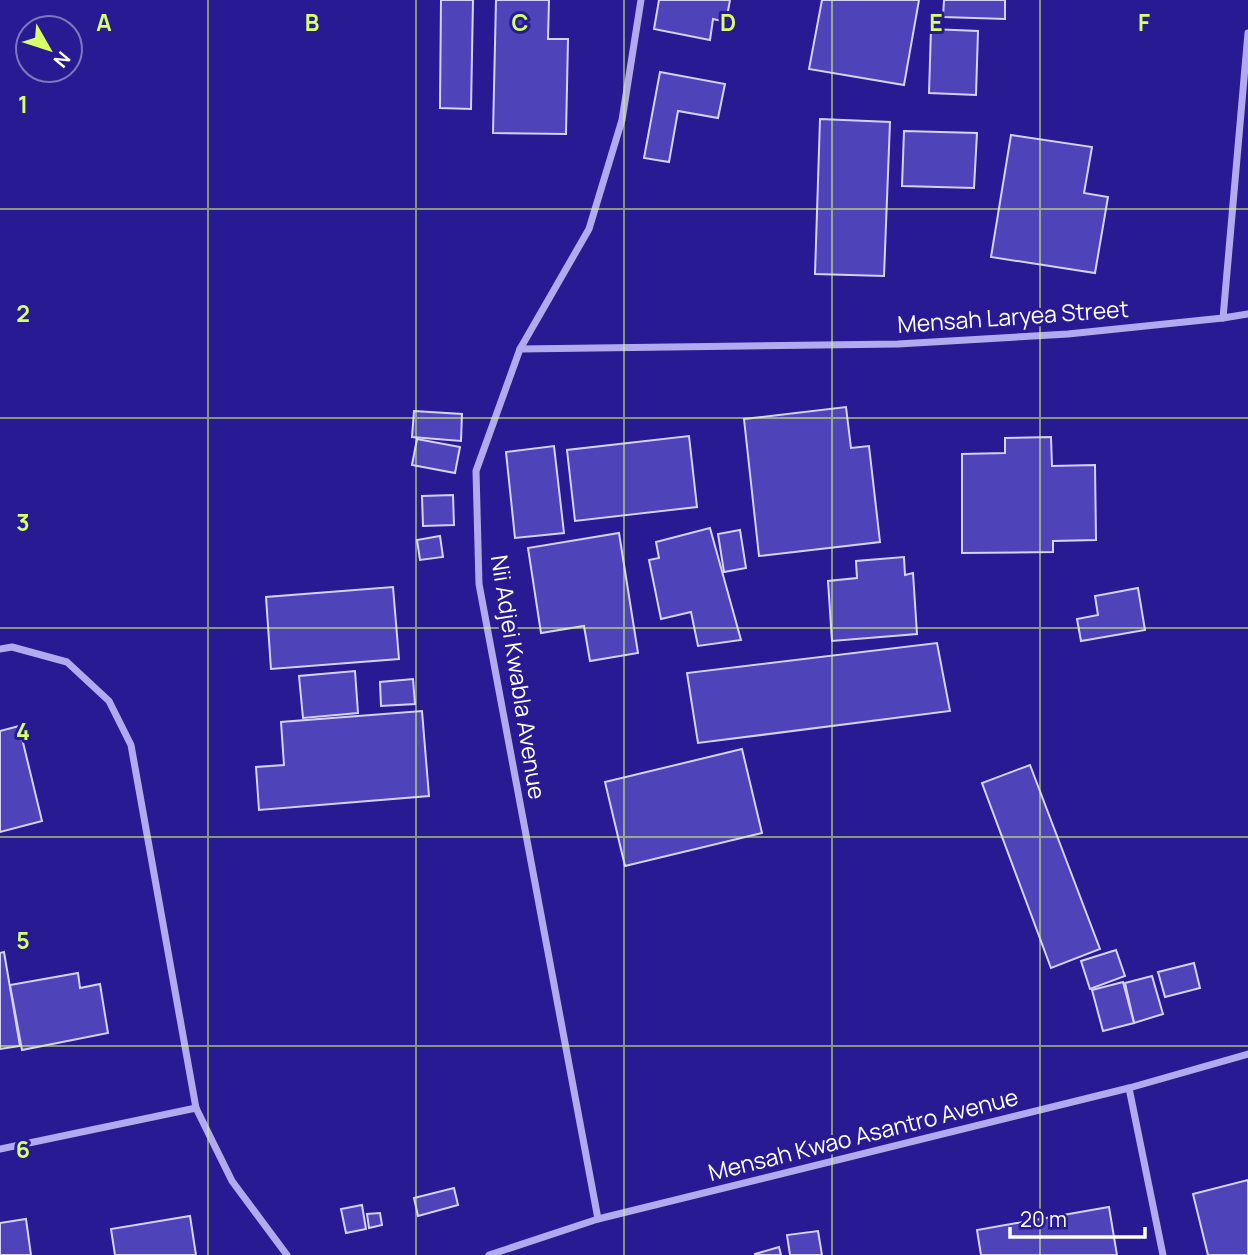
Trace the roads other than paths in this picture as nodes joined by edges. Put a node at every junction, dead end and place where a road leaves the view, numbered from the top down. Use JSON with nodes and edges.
{"nodes":[{"id":1,"x":641,"y":0,"type":"edge"},
{"id":2,"x":1248,"y":33,"type":"edge"},
{"id":3,"x":1248,"y":314,"type":"edge"},
{"id":4,"x":1223,"y":318,"type":"junction"},
{"id":5,"x":520,"y":349,"type":"junction"},
{"id":6,"x":0,"y":649,"type":"edge"},
{"id":7,"x":1248,"y":1054,"type":"edge"},
{"id":8,"x":1129,"y":1088,"type":"junction"},
{"id":9,"x":196,"y":1108,"type":"junction"},
{"id":10,"x":0,"y":1149,"type":"edge"},
{"id":11,"x":598,"y":1219,"type":"junction"},
{"id":12,"x":287,"y":1255,"type":"edge"},
{"id":13,"x":489,"y":1255,"type":"edge"},
{"id":14,"x":1163,"y":1255,"type":"edge"}],
"edges":[{"from":1,"to":5,"type":"street","name":"Nii Adjei Kwabla Avenue"},
{"from":2,"to":4,"type":"street"},
{"from":3,"to":4,"type":"street","name":"Mensah Laryea Street"},
{"from":4,"to":5,"type":"street","name":"Mensah Laryea Street"},
{"from":5,"to":11,"type":"street","name":"Nii Adjei Kwabla Avenue"},
{"from":6,"to":9,"type":"street"},
{"from":7,"to":8,"type":"street","name":"Mensah Kwao Asantro Avenue"},
{"from":8,"to":11,"type":"street","name":"Mensah Kwao Asantro Avenue"},
{"from":8,"to":14,"type":"street"},
{"from":9,"to":10,"type":"street"},
{"from":9,"to":12,"type":"street"},
{"from":11,"to":13,"type":"street","name":"Mensah Kwao Asantro Avenue"}]}
